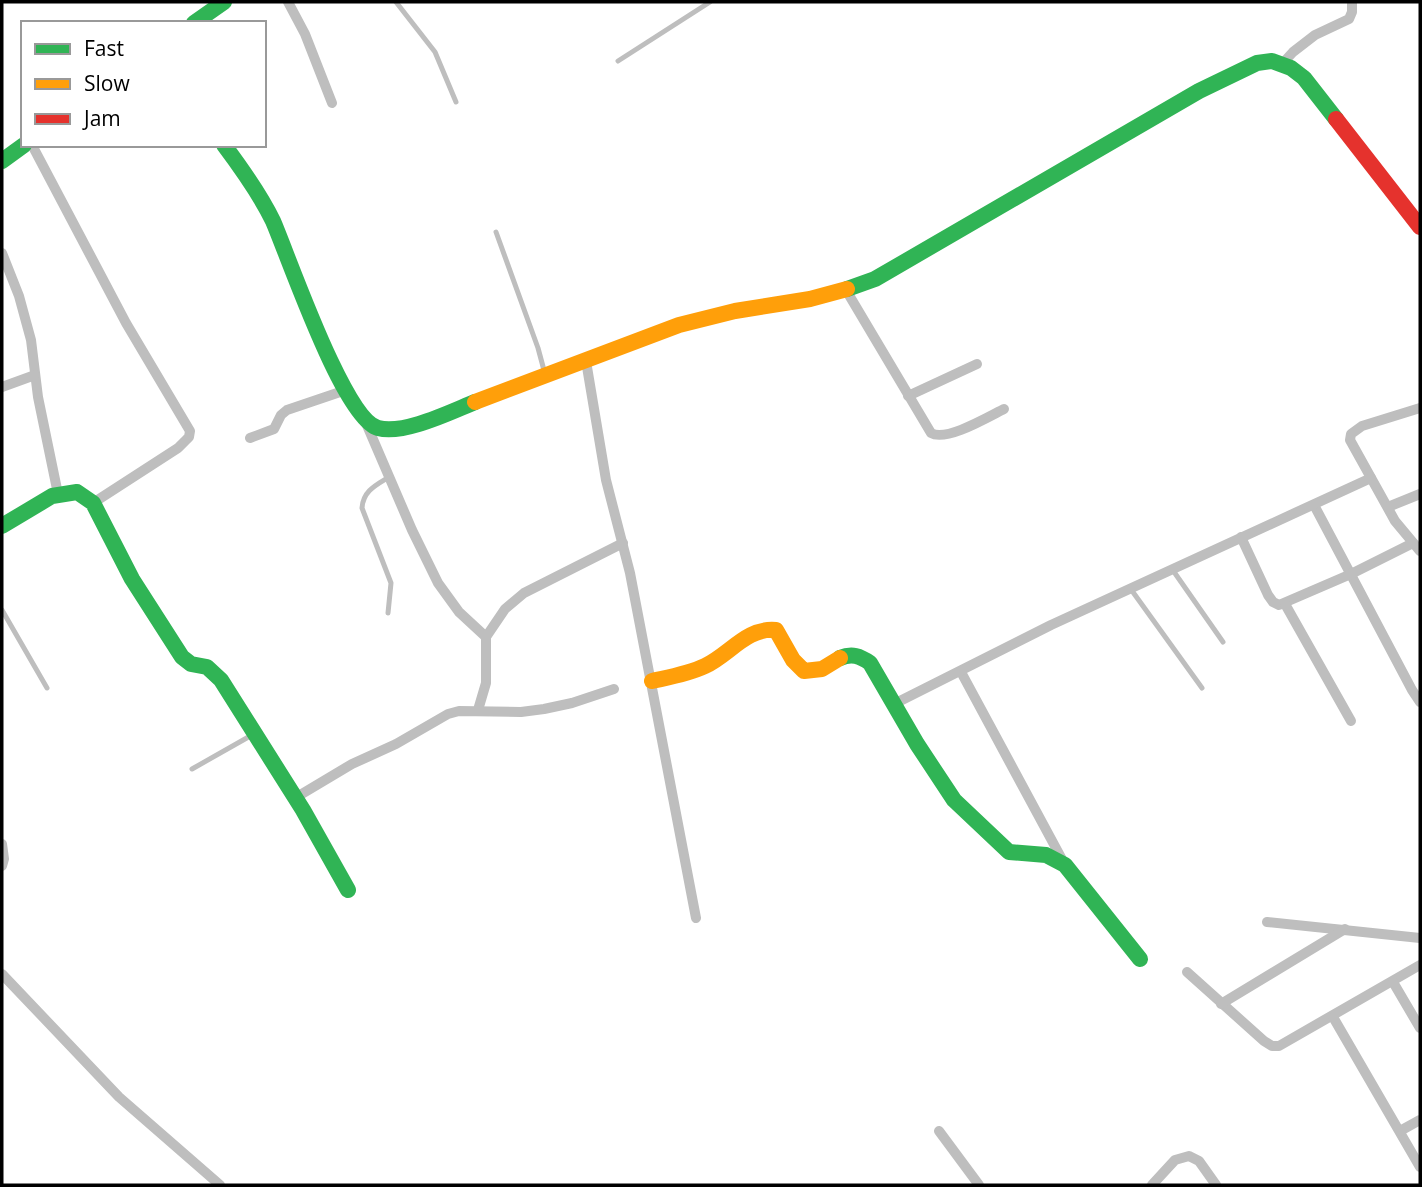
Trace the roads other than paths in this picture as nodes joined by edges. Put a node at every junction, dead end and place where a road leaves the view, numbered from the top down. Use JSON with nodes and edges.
{"nodes":[{"id":1,"x":224,"y":2,"type":"edge"},
{"id":2,"x":288,"y":2,"type":"edge"},
{"id":3,"x":396,"y":2,"type":"edge"},
{"id":4,"x":710,"y":2,"type":"edge"},
{"id":5,"x":1352,"y":2,"type":"edge"},
{"id":6,"x":197,"y":21,"type":"edge"},
{"id":7,"x":618,"y":61,"type":"dead end"},
{"id":8,"x":1283,"y":63,"type":"junction"},
{"id":9,"x":456,"y":102,"type":"dead end"},
{"id":10,"x":332,"y":103,"type":"dead end"},
{"id":11,"x":21,"y":147,"type":"edge"},
{"id":12,"x":33,"y":147,"type":"edge"},
{"id":13,"x":225,"y":147,"type":"edge"},
{"id":14,"x":2,"y":161,"type":"edge"},
{"id":15,"x":1420,"y":227,"type":"edge"},
{"id":16,"x":496,"y":232,"type":"dead end"},
{"id":17,"x":2,"y":253,"type":"edge"},
{"id":18,"x":846,"y":290,"type":"junction"},
{"id":19,"x":586,"y":361,"type":"junction"},
{"id":20,"x":977,"y":364,"type":"dead end"},
{"id":21,"x":35,"y":374,"type":"junction"},
{"id":22,"x":546,"y":377,"type":"junction"},
{"id":23,"x":2,"y":387,"type":"edge"},
{"id":24,"x":346,"y":390,"type":"junction"},
{"id":25,"x":908,"y":396,"type":"junction"},
{"id":26,"x":1420,"y":408,"type":"edge"},
{"id":27,"x":1004,"y":409,"type":"dead end"},
{"id":28,"x":366,"y":423,"type":"junction"},
{"id":29,"x":250,"y":438,"type":"dead end"},
{"id":30,"x":389,"y":477,"type":"junction"},
{"id":31,"x":1371,"y":478,"type":"junction"},
{"id":32,"x":58,"y":494,"type":"junction"},
{"id":33,"x":1420,"y":494,"type":"edge"},
{"id":34,"x":93,"y":503,"type":"junction"},
{"id":35,"x":1314,"y":505,"type":"junction"},
{"id":36,"x":1388,"y":507,"type":"junction"},
{"id":37,"x":2,"y":526,"type":"edge"},
{"id":38,"x":1241,"y":537,"type":"junction"},
{"id":39,"x":623,"y":543,"type":"junction"},
{"id":40,"x":1416,"y":547,"type":"edge"},
{"id":41,"x":1172,"y":569,"type":"junction"},
{"id":42,"x":1351,"y":575,"type":"junction"},
{"id":43,"x":1130,"y":588,"type":"junction"},
{"id":44,"x":1285,"y":604,"type":"junction"},
{"id":45,"x":2,"y":610,"type":"edge"},
{"id":46,"x":388,"y":613,"type":"dead end"},
{"id":47,"x":486,"y":637,"type":"junction"},
{"id":48,"x":1223,"y":642,"type":"dead end"},
{"id":49,"x":961,"y":672,"type":"junction"},
{"id":50,"x":652,"y":681,"type":"junction"},
{"id":51,"x":47,"y":688,"type":"dead end"},
{"id":52,"x":1202,"y":688,"type":"dead end"},
{"id":53,"x":614,"y":689,"type":"dead end"},
{"id":54,"x":1420,"y":702,"type":"edge"},
{"id":55,"x":894,"y":704,"type":"junction"},
{"id":56,"x":478,"y":710,"type":"junction"},
{"id":57,"x":1351,"y":721,"type":"dead end"},
{"id":58,"x":254,"y":733,"type":"junction"},
{"id":59,"x":192,"y":769,"type":"dead end"},
{"id":60,"x":295,"y":798,"type":"junction"},
{"id":61,"x":2,"y":844,"type":"edge"},
{"id":62,"x":1065,"y":865,"type":"junction"},
{"id":63,"x":2,"y":866,"type":"edge"},
{"id":64,"x":348,"y":890,"type":"dead end"},
{"id":65,"x":696,"y":918,"type":"dead end"},
{"id":66,"x":1267,"y":922,"type":"dead end"},
{"id":67,"x":1345,"y":929,"type":"junction"},
{"id":68,"x":1420,"y":938,"type":"edge"},
{"id":69,"x":1140,"y":959,"type":"dead end"},
{"id":70,"x":1420,"y":965,"type":"edge"},
{"id":71,"x":1187,"y":972,"type":"dead end"},
{"id":72,"x":2,"y":974,"type":"edge"},
{"id":73,"x":1393,"y":982,"type":"junction"},
{"id":74,"x":1221,"y":1004,"type":"junction"},
{"id":75,"x":1333,"y":1017,"type":"junction"},
{"id":76,"x":1420,"y":1028,"type":"edge"},
{"id":77,"x":1420,"y":1120,"type":"edge"},
{"id":78,"x":939,"y":1131,"type":"dead end"},
{"id":79,"x":1399,"y":1131,"type":"junction"},
{"id":80,"x":1420,"y":1167,"type":"edge"},
{"id":81,"x":220,"y":1185,"type":"edge"},
{"id":82,"x":979,"y":1185,"type":"edge"},
{"id":83,"x":1152,"y":1185,"type":"edge"},
{"id":84,"x":1216,"y":1185,"type":"edge"}],
"edges":[{"from":1,"to":6,"type":"main road"},
{"from":2,"to":10,"type":"street"},
{"from":3,"to":9,"type":"lane"},
{"from":4,"to":7,"type":"lane"},
{"from":5,"to":8,"type":"street"},
{"from":8,"to":15,"type":"main road"},
{"from":8,"to":18,"type":"main road"},
{"from":11,"to":14,"type":"main road"},
{"from":12,"to":34,"type":"street"},
{"from":13,"to":24,"type":"main road"},
{"from":16,"to":22,"type":"lane"},
{"from":17,"to":21,"type":"street"},
{"from":18,"to":19,"type":"main road"},
{"from":18,"to":25,"type":"street"},
{"from":19,"to":22,"type":"main road"},
{"from":19,"to":39,"type":"street"},
{"from":20,"to":25,"type":"street"},
{"from":21,"to":23,"type":"street"},
{"from":21,"to":32,"type":"street"},
{"from":22,"to":28,"type":"main road"},
{"from":24,"to":28,"type":"main road"},
{"from":24,"to":29,"type":"street"},
{"from":25,"to":27,"type":"street"},
{"from":26,"to":31,"type":"street"},
{"from":28,"to":30,"type":"street"},
{"from":30,"to":46,"type":"lane"},
{"from":30,"to":47,"type":"street"},
{"from":31,"to":35,"type":"street"},
{"from":31,"to":36,"type":"street"},
{"from":32,"to":34,"type":"main road"},
{"from":32,"to":37,"type":"main road"},
{"from":33,"to":36,"type":"street"},
{"from":34,"to":58,"type":"main road"},
{"from":35,"to":38,"type":"street"},
{"from":35,"to":42,"type":"street"},
{"from":36,"to":40,"type":"street"},
{"from":38,"to":41,"type":"street"},
{"from":38,"to":44,"type":"street"},
{"from":39,"to":47,"type":"street"},
{"from":39,"to":50,"type":"street"},
{"from":40,"to":42,"type":"street"},
{"from":41,"to":43,"type":"street"},
{"from":41,"to":48,"type":"lane"},
{"from":42,"to":44,"type":"street"},
{"from":42,"to":54,"type":"street"},
{"from":43,"to":49,"type":"street"},
{"from":43,"to":52,"type":"lane"},
{"from":44,"to":57,"type":"street"},
{"from":45,"to":51,"type":"lane"},
{"from":47,"to":56,"type":"street"},
{"from":49,"to":55,"type":"street"},
{"from":49,"to":62,"type":"street"},
{"from":50,"to":55,"type":"main road"},
{"from":50,"to":65,"type":"street"},
{"from":53,"to":56,"type":"street"},
{"from":55,"to":62,"type":"main road"},
{"from":56,"to":60,"type":"street"},
{"from":58,"to":59,"type":"lane"},
{"from":58,"to":60,"type":"main road"},
{"from":60,"to":64,"type":"main road"},
{"from":61,"to":63,"type":"street"},
{"from":62,"to":69,"type":"main road"},
{"from":66,"to":67,"type":"street"},
{"from":67,"to":68,"type":"street"},
{"from":67,"to":74,"type":"street"},
{"from":70,"to":73,"type":"street"},
{"from":71,"to":74,"type":"street"},
{"from":72,"to":81,"type":"street"},
{"from":73,"to":75,"type":"street"},
{"from":73,"to":76,"type":"street"},
{"from":74,"to":75,"type":"street"},
{"from":75,"to":79,"type":"street"},
{"from":77,"to":79,"type":"street"},
{"from":78,"to":82,"type":"street"},
{"from":79,"to":80,"type":"street"},
{"from":83,"to":84,"type":"street"}]}
